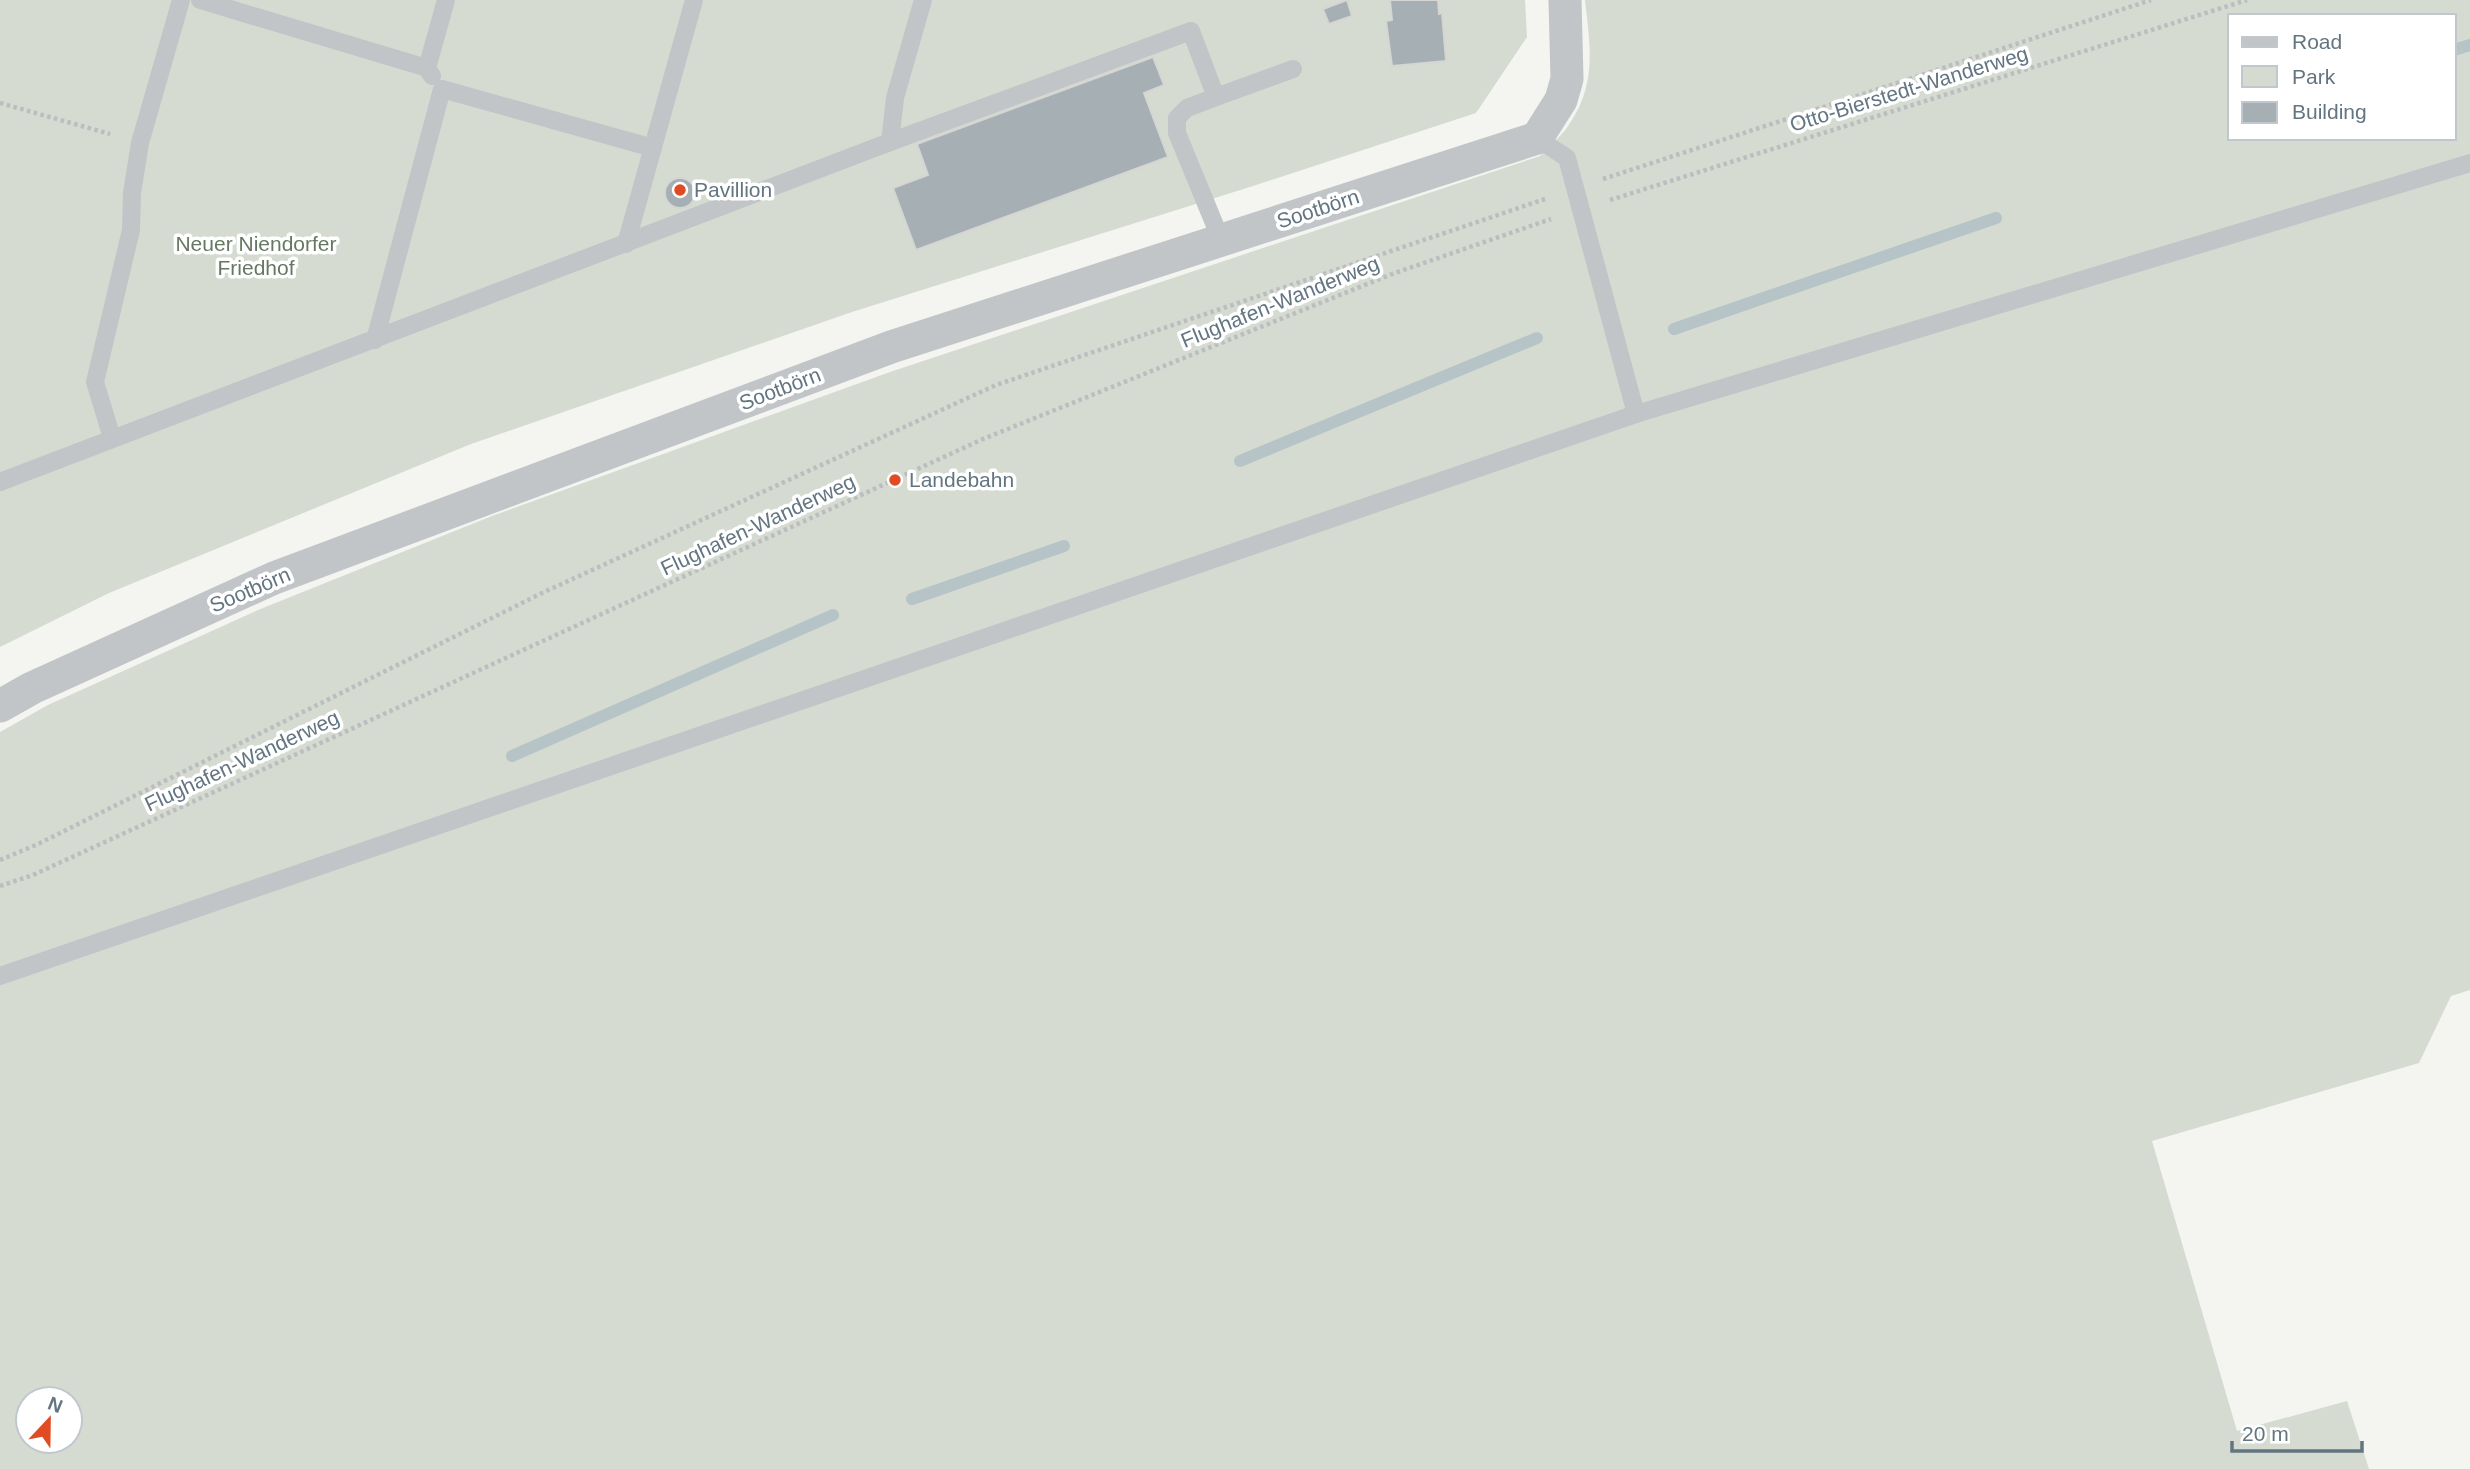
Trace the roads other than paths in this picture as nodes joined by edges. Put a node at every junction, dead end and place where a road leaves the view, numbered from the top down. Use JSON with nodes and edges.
{"nodes":[{"id":1,"x":181,"y":0,"type":"edge"},
{"id":2,"x":200,"y":0,"type":"edge"},
{"id":3,"x":446,"y":0,"type":"edge"},
{"id":4,"x":694,"y":0,"type":"edge"},
{"id":5,"x":923,"y":0,"type":"edge"},
{"id":6,"x":1565,"y":0,"type":"edge"},
{"id":7,"x":427,"y":68,"type":"junction"},
{"id":8,"x":1293,"y":69,"type":"dead end"},
{"id":9,"x":442,"y":89,"type":"junction"},
{"id":10,"x":1216,"y":97,"type":"junction"},
{"id":11,"x":1537,"y":138,"type":"junction"},
{"id":12,"x":890,"y":142,"type":"junction"},
{"id":13,"x":653,"y":148,"type":"junction"},
{"id":14,"x":2470,"y":163,"type":"edge"},
{"id":15,"x":1221,"y":240,"type":"junction"},
{"id":16,"x":626,"y":244,"type":"junction"},
{"id":17,"x":375,"y":340,"type":"junction"},
{"id":18,"x":1636,"y":414,"type":"junction"},
{"id":19,"x":112,"y":438,"type":"junction"},
{"id":20,"x":0,"y":482,"type":"edge"},
{"id":21,"x":0,"y":706,"type":"edge"},
{"id":22,"x":0,"y":976,"type":"edge"}],
"edges":[{"from":1,"to":19,"type":"lane"},
{"from":2,"to":7,"type":"lane"},
{"from":3,"to":7,"type":"lane"},
{"from":4,"to":13,"type":"lane"},
{"from":5,"to":12,"type":"lane"},
{"from":6,"to":11,"type":"street"},
{"from":7,"to":9,"type":"lane"},
{"from":8,"to":10,"type":"lane"},
{"from":9,"to":13,"type":"lane"},
{"from":9,"to":17,"type":"lane"},
{"from":10,"to":12,"type":"lane"},
{"from":10,"to":15,"type":"lane"},
{"from":11,"to":15,"type":"street","name":"Sootbörn"},
{"from":11,"to":18,"type":"lane"},
{"from":12,"to":16,"type":"lane"},
{"from":13,"to":16,"type":"lane"},
{"from":14,"to":18,"type":"lane"},
{"from":15,"to":21,"type":"street","name":"Sootbörn"},
{"from":16,"to":17,"type":"lane"},
{"from":17,"to":19,"type":"lane"},
{"from":18,"to":22,"type":"lane"},
{"from":19,"to":20,"type":"lane"}]}
